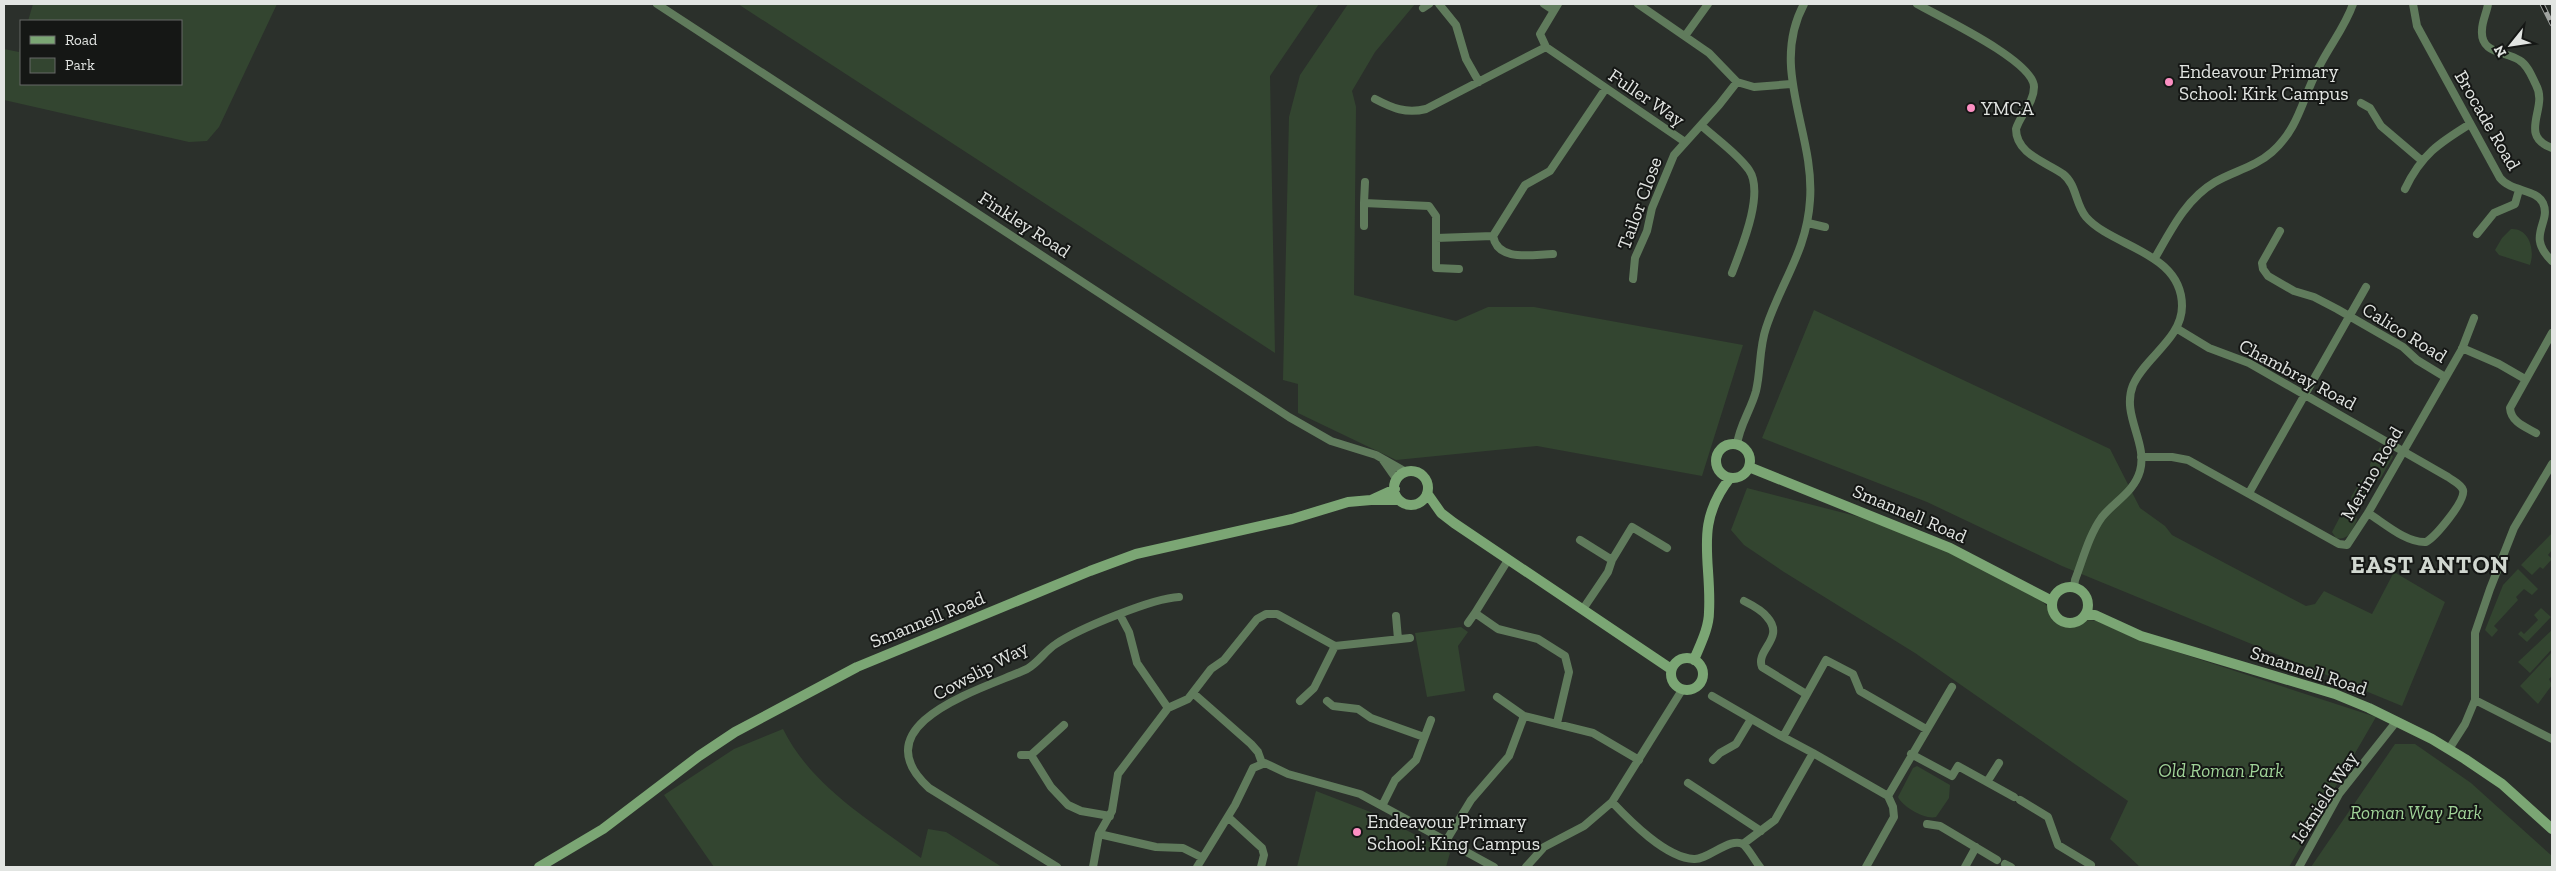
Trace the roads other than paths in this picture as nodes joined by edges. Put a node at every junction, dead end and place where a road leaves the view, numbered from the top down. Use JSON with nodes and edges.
{"nodes":[{"id":1,"x":657,"y":4,"type":"edge"},
{"id":2,"x":1439,"y":4,"type":"edge"},
{"id":3,"x":1544,"y":4,"type":"edge"},
{"id":4,"x":1638,"y":4,"type":"edge"},
{"id":5,"x":1708,"y":4,"type":"edge"},
{"id":6,"x":1804,"y":4,"type":"edge"},
{"id":7,"x":1917,"y":4,"type":"edge"},
{"id":8,"x":2353,"y":4,"type":"edge"},
{"id":9,"x":2413,"y":4,"type":"edge"},
{"id":10,"x":2488,"y":4,"type":"edge"},
{"id":11,"x":1556,"y":7,"type":"edge"},
{"id":12,"x":1685,"y":36,"type":"junction"},
{"id":13,"x":1546,"y":47,"type":"junction"},
{"id":14,"x":1479,"y":82,"type":"junction"},
{"id":15,"x":1736,"y":82,"type":"junction"},
{"id":16,"x":1791,"y":84,"type":"junction"},
{"id":17,"x":1606,"y":88,"type":"junction"},
{"id":18,"x":1375,"y":99,"type":"dead end"},
{"id":19,"x":2361,"y":102,"type":"dead end"},
{"id":20,"x":2470,"y":124,"type":"junction"},
{"id":21,"x":1702,"y":125,"type":"junction"},
{"id":22,"x":1685,"y":142,"type":"junction"},
{"id":23,"x":2552,"y":148,"type":"edge"},
{"id":24,"x":2421,"y":160,"type":"junction"},
{"id":25,"x":1365,"y":182,"type":"dead end"},
{"id":26,"x":2405,"y":189,"type":"dead end"},
{"id":27,"x":2519,"y":190,"type":"junction"},
{"id":28,"x":1364,"y":203,"type":"junction"},
{"id":29,"x":1808,"y":223,"type":"junction"},
{"id":30,"x":1364,"y":226,"type":"dead end"},
{"id":31,"x":1825,"y":227,"type":"dead end"},
{"id":32,"x":2280,"y":232,"type":"dead end"},
{"id":33,"x":2477,"y":234,"type":"dead end"},
{"id":34,"x":1494,"y":236,"type":"junction"},
{"id":35,"x":1436,"y":238,"type":"junction"},
{"id":36,"x":1553,"y":254,"type":"dead end"},
{"id":37,"x":2155,"y":258,"type":"junction"},
{"id":38,"x":2552,"y":261,"type":"edge"},
{"id":39,"x":1459,"y":269,"type":"dead end"},
{"id":40,"x":1732,"y":273,"type":"dead end"},
{"id":41,"x":1633,"y":279,"type":"dead end"},
{"id":42,"x":2366,"y":287,"type":"dead end"},
{"id":43,"x":2348,"y":316,"type":"junction"},
{"id":44,"x":2474,"y":318,"type":"dead end"},
{"id":45,"x":2176,"y":328,"type":"junction"},
{"id":46,"x":2552,"y":333,"type":"edge"},
{"id":47,"x":2462,"y":348,"type":"junction"},
{"id":48,"x":2445,"y":377,"type":"junction"},
{"id":49,"x":2525,"y":379,"type":"junction"},
{"id":50,"x":2304,"y":395,"type":"junction"},
{"id":51,"x":2536,"y":433,"type":"dead end"},
{"id":52,"x":1737,"y":444,"type":"junction"},
{"id":53,"x":2403,"y":451,"type":"junction"},
{"id":54,"x":2141,"y":457,"type":"junction"},
{"id":55,"x":1382,"y":458,"type":"junction"},
{"id":56,"x":1749,"y":467,"type":"junction"},
{"id":57,"x":2551,"y":469,"type":"edge"},
{"id":58,"x":1406,"y":472,"type":"junction"},
{"id":59,"x":1730,"y":478,"type":"junction"},
{"id":60,"x":1396,"y":485,"type":"junction"},
{"id":61,"x":1427,"y":493,"type":"junction"},
{"id":62,"x":2249,"y":493,"type":"junction"},
{"id":63,"x":1371,"y":500,"type":"junction"},
{"id":64,"x":1400,"y":500,"type":"junction"},
{"id":65,"x":1420,"y":503,"type":"junction"},
{"id":66,"x":2368,"y":512,"type":"junction"},
{"id":67,"x":1441,"y":513,"type":"junction"},
{"id":68,"x":1580,"y":540,"type":"dead end"},
{"id":69,"x":1667,"y":548,"type":"dead end"},
{"id":70,"x":1508,"y":560,"type":"junction"},
{"id":71,"x":1612,"y":560,"type":"junction"},
{"id":72,"x":2074,"y":587,"type":"junction"},
{"id":73,"x":1179,"y":597,"type":"dead end"},
{"id":74,"x":1744,"y":601,"type":"dead end"},
{"id":75,"x":2052,"y":601,"type":"junction"},
{"id":76,"x":1583,"y":609,"type":"junction"},
{"id":77,"x":1475,"y":613,"type":"junction"},
{"id":78,"x":2086,"y":614,"type":"junction"},
{"id":79,"x":1120,"y":615,"type":"junction"},
{"id":80,"x":1396,"y":616,"type":"dead end"},
{"id":81,"x":1468,"y":623,"type":"dead end"},
{"id":82,"x":1398,"y":638,"type":"junction"},
{"id":83,"x":1410,"y":638,"type":"dead end"},
{"id":84,"x":1335,"y":646,"type":"junction"},
{"id":85,"x":1694,"y":660,"type":"junction"},
{"id":86,"x":1671,"y":669,"type":"junction"},
{"id":87,"x":1952,"y":687,"type":"dead end"},
{"id":88,"x":1682,"y":690,"type":"junction"},
{"id":89,"x":1193,"y":693,"type":"junction"},
{"id":90,"x":1806,"y":694,"type":"junction"},
{"id":91,"x":1712,"y":696,"type":"dead end"},
{"id":92,"x":1497,"y":697,"type":"dead end"},
{"id":93,"x":2475,"y":700,"type":"junction"},
{"id":94,"x":1300,"y":701,"type":"dead end"},
{"id":95,"x":1327,"y":702,"type":"dead end"},
{"id":96,"x":1168,"y":708,"type":"junction"},
{"id":97,"x":1524,"y":716,"type":"junction"},
{"id":98,"x":1751,"y":719,"type":"junction"},
{"id":99,"x":1431,"y":720,"type":"dead end"},
{"id":100,"x":2396,"y":722,"type":"junction"},
{"id":101,"x":1557,"y":723,"type":"junction"},
{"id":102,"x":1064,"y":725,"type":"dead end"},
{"id":103,"x":1926,"y":730,"type":"junction"},
{"id":104,"x":1424,"y":737,"type":"junction"},
{"id":105,"x":1783,"y":737,"type":"junction"},
{"id":106,"x":2552,"y":739,"type":"edge"},
{"id":107,"x":2449,"y":749,"type":"junction"},
{"id":108,"x":1813,"y":754,"type":"junction"},
{"id":109,"x":1911,"y":754,"type":"junction"},
{"id":110,"x":1021,"y":755,"type":"dead end"},
{"id":111,"x":1031,"y":755,"type":"junction"},
{"id":112,"x":1639,"y":760,"type":"junction"},
{"id":113,"x":1713,"y":760,"type":"dead end"},
{"id":114,"x":1262,"y":763,"type":"junction"},
{"id":115,"x":1999,"y":764,"type":"dead end"},
{"id":116,"x":1987,"y":782,"type":"junction"},
{"id":117,"x":1688,"y":783,"type":"dead end"},
{"id":118,"x":1888,"y":796,"type":"junction"},
{"id":119,"x":1612,"y":802,"type":"junction"},
{"id":120,"x":1382,"y":806,"type":"junction"},
{"id":121,"x":1110,"y":816,"type":"junction"},
{"id":122,"x":1228,"y":817,"type":"junction"},
{"id":123,"x":1928,"y":824,"type":"dead end"},
{"id":124,"x":2552,"y":829,"type":"edge"},
{"id":125,"x":1761,"y":831,"type":"junction"},
{"id":126,"x":1099,"y":834,"type":"junction"},
{"id":127,"x":1446,"y":841,"type":"junction"},
{"id":128,"x":1742,"y":844,"type":"junction"},
{"id":129,"x":1976,"y":847,"type":"junction"},
{"id":130,"x":1201,"y":857,"type":"junction"},
{"id":131,"x":1998,"y":860,"type":"dead end"},
{"id":132,"x":2092,"y":864,"type":"edge"},
{"id":133,"x":539,"y":867,"type":"edge"},
{"id":134,"x":1058,"y":867,"type":"edge"},
{"id":135,"x":1094,"y":867,"type":"edge"},
{"id":136,"x":1197,"y":867,"type":"edge"},
{"id":137,"x":1261,"y":867,"type":"edge"},
{"id":138,"x":1494,"y":867,"type":"edge"},
{"id":139,"x":1526,"y":867,"type":"edge"},
{"id":140,"x":1760,"y":867,"type":"edge"},
{"id":141,"x":1866,"y":867,"type":"edge"},
{"id":142,"x":1965,"y":867,"type":"edge"},
{"id":143,"x":2299,"y":867,"type":"edge"}],
"edges":[{"from":1,"to":55,"type":"street","name":"Finkley Road"},
{"from":2,"to":14,"type":"street"},
{"from":3,"to":11,"type":"street"},
{"from":4,"to":12,"type":"street"},
{"from":5,"to":12,"type":"street"},
{"from":6,"to":16,"type":"street"},
{"from":7,"to":37,"type":"street"},
{"from":8,"to":37,"type":"street"},
{"from":9,"to":20,"type":"street","name":"Brocade Road"},
{"from":10,"to":23,"type":"street","name":"Brocade Road"},
{"from":11,"to":13,"type":"street"},
{"from":12,"to":15,"type":"street"},
{"from":13,"to":14,"type":"street"},
{"from":13,"to":17,"type":"street","name":"Fuller Way"},
{"from":14,"to":18,"type":"street"},
{"from":15,"to":16,"type":"street"},
{"from":15,"to":21,"type":"street","name":"Fuller Way"},
{"from":16,"to":29,"type":"street"},
{"from":17,"to":22,"type":"street","name":"Fuller Way"},
{"from":17,"to":34,"type":"street"},
{"from":19,"to":24,"type":"street"},
{"from":20,"to":24,"type":"street"},
{"from":20,"to":27,"type":"street","name":"Brocade Road"},
{"from":21,"to":22,"type":"street","name":"Fuller Way"},
{"from":21,"to":40,"type":"street"},
{"from":22,"to":41,"type":"street","name":"Tailor Close"},
{"from":24,"to":26,"type":"street"},
{"from":25,"to":28,"type":"street"},
{"from":27,"to":33,"type":"street"},
{"from":27,"to":38,"type":"street","name":"Brocade Road"},
{"from":28,"to":30,"type":"street"},
{"from":28,"to":35,"type":"street"},
{"from":29,"to":31,"type":"street"},
{"from":29,"to":52,"type":"street"},
{"from":32,"to":43,"type":"street","name":"Calico Road"},
{"from":34,"to":35,"type":"street"},
{"from":34,"to":36,"type":"street"},
{"from":35,"to":39,"type":"street"},
{"from":37,"to":45,"type":"street"},
{"from":42,"to":43,"type":"street","name":"Calico Road"},
{"from":43,"to":48,"type":"street","name":"Calico Road"},
{"from":43,"to":50,"type":"street","name":"Calico Road"},
{"from":44,"to":47,"type":"street","name":"Merino Road"},
{"from":45,"to":50,"type":"street","name":"Chambray Road"},
{"from":45,"to":54,"type":"street"},
{"from":46,"to":49,"type":"street"},
{"from":47,"to":48,"type":"street","name":"Merino Road"},
{"from":47,"to":49,"type":"street"},
{"from":48,"to":53,"type":"street","name":"Merino Road"},
{"from":49,"to":51,"type":"street"},
{"from":50,"to":53,"type":"street","name":"Chambray Road"},
{"from":50,"to":62,"type":"street"},
{"from":52,"to":56,"type":"street"},
{"from":52,"to":59,"type":"street"},
{"from":53,"to":66,"type":"street","name":"Merino Road"},
{"from":53,"to":66,"type":"street","name":"Chambray Road"},
{"from":54,"to":62,"type":"street","name":"Merino Road"},
{"from":54,"to":72,"type":"street"},
{"from":55,"to":58,"type":"street","name":"Finkley Road"},
{"from":55,"to":60,"type":"street"},
{"from":56,"to":59,"type":"street"},
{"from":56,"to":75,"type":"street","name":"Smannell Road"},
{"from":57,"to":93,"type":"street"},
{"from":58,"to":60,"type":"street"},
{"from":58,"to":61,"type":"street"},
{"from":59,"to":85,"type":"street"},
{"from":60,"to":63,"type":"street","name":"Smannell Road"},
{"from":60,"to":64,"type":"street"},
{"from":61,"to":65,"type":"street"},
{"from":61,"to":67,"type":"street"},
{"from":62,"to":66,"type":"street","name":"Merino Road"},
{"from":63,"to":64,"type":"street","name":"Smannell Road"},
{"from":63,"to":133,"type":"street","name":"Smannell Road"},
{"from":64,"to":65,"type":"street"},
{"from":65,"to":67,"type":"street"},
{"from":67,"to":70,"type":"street"},
{"from":68,"to":71,"type":"street"},
{"from":69,"to":71,"type":"street"},
{"from":70,"to":76,"type":"street"},
{"from":70,"to":77,"type":"street"},
{"from":71,"to":76,"type":"street"},
{"from":72,"to":75,"type":"street"},
{"from":72,"to":78,"type":"street"},
{"from":73,"to":79,"type":"street","name":"Cowslip Way"},
{"from":74,"to":90,"type":"street"},
{"from":75,"to":78,"type":"street"},
{"from":76,"to":86,"type":"street"},
{"from":77,"to":81,"type":"street"},
{"from":77,"to":101,"type":"street"},
{"from":78,"to":100,"type":"street","name":"Smannell Road"},
{"from":79,"to":96,"type":"street"},
{"from":79,"to":134,"type":"street","name":"Cowslip Way"},
{"from":80,"to":82,"type":"street"},
{"from":82,"to":83,"type":"street"},
{"from":82,"to":84,"type":"street"},
{"from":84,"to":89,"type":"street"},
{"from":84,"to":94,"type":"street"},
{"from":85,"to":86,"type":"street"},
{"from":85,"to":88,"type":"street"},
{"from":86,"to":88,"type":"street"},
{"from":87,"to":103,"type":"street"},
{"from":88,"to":112,"type":"street"},
{"from":89,"to":96,"type":"street"},
{"from":89,"to":114,"type":"street"},
{"from":90,"to":103,"type":"street"},
{"from":90,"to":105,"type":"street"},
{"from":91,"to":98,"type":"street"},
{"from":92,"to":97,"type":"street"},
{"from":93,"to":106,"type":"street"},
{"from":93,"to":107,"type":"street"},
{"from":95,"to":104,"type":"street"},
{"from":96,"to":121,"type":"street"},
{"from":97,"to":101,"type":"street"},
{"from":97,"to":127,"type":"street"},
{"from":98,"to":105,"type":"street"},
{"from":98,"to":113,"type":"street"},
{"from":99,"to":104,"type":"street"},
{"from":100,"to":107,"type":"street","name":"Smannell Road"},
{"from":100,"to":143,"type":"street","name":"Icknield Way"},
{"from":101,"to":112,"type":"street"},
{"from":102,"to":111,"type":"street"},
{"from":103,"to":109,"type":"street"},
{"from":104,"to":120,"type":"street"},
{"from":105,"to":108,"type":"street"},
{"from":107,"to":124,"type":"street","name":"Smannell Road"},
{"from":108,"to":118,"type":"street"},
{"from":108,"to":125,"type":"street"},
{"from":109,"to":116,"type":"street"},
{"from":109,"to":118,"type":"street"},
{"from":110,"to":111,"type":"street"},
{"from":111,"to":121,"type":"street"},
{"from":112,"to":119,"type":"street"},
{"from":114,"to":120,"type":"street"},
{"from":114,"to":122,"type":"street"},
{"from":115,"to":116,"type":"street"},
{"from":116,"to":132,"type":"street"},
{"from":117,"to":125,"type":"street"},
{"from":118,"to":141,"type":"street"},
{"from":119,"to":128,"type":"street"},
{"from":119,"to":139,"type":"street"},
{"from":120,"to":127,"type":"street"},
{"from":121,"to":126,"type":"street"},
{"from":122,"to":130,"type":"street"},
{"from":122,"to":137,"type":"street"},
{"from":123,"to":129,"type":"street"},
{"from":125,"to":128,"type":"street"},
{"from":126,"to":130,"type":"street"},
{"from":126,"to":135,"type":"street"},
{"from":127,"to":138,"type":"street"},
{"from":128,"to":140,"type":"street"},
{"from":129,"to":131,"type":"street"},
{"from":129,"to":142,"type":"street"},
{"from":130,"to":136,"type":"street"}]}
